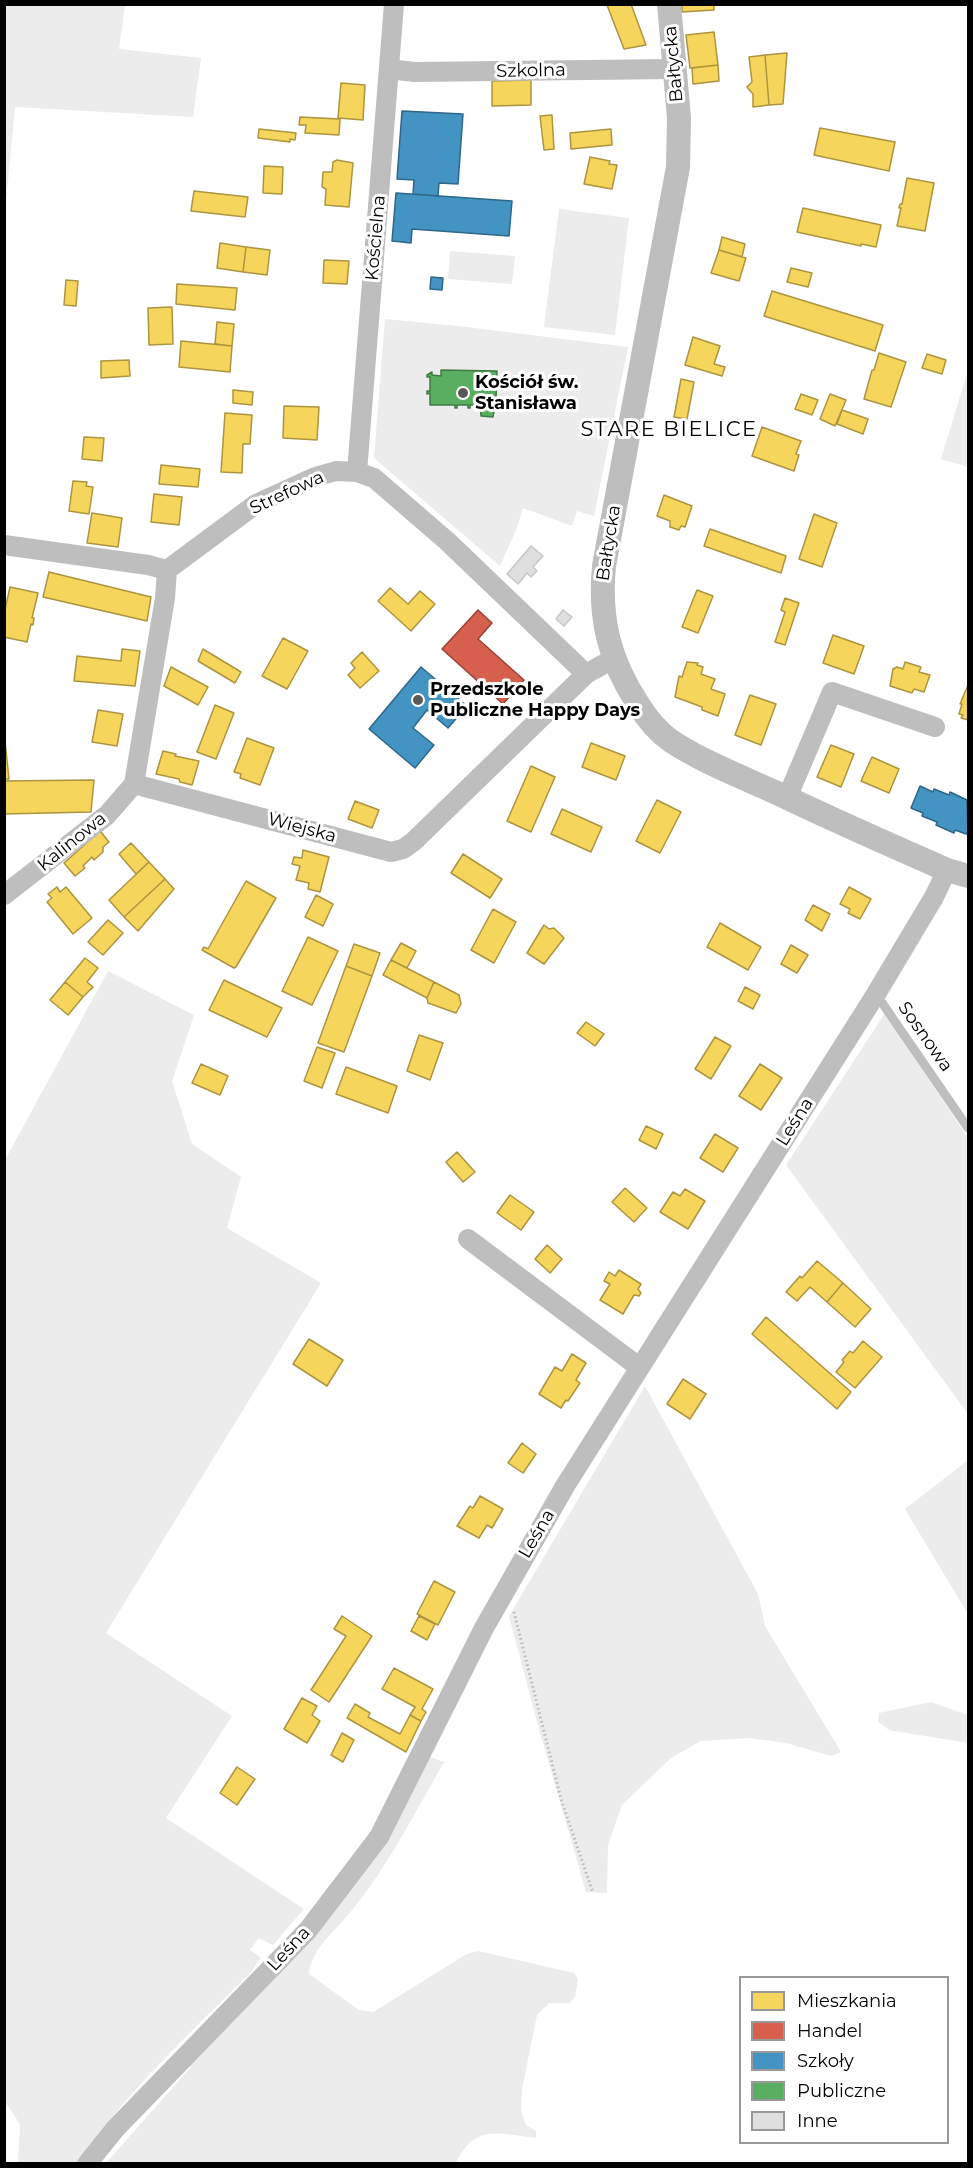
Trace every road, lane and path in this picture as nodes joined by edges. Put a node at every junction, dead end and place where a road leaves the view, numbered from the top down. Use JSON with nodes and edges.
{"nodes":[{"id":1,"x":394,"y":4,"type":"edge"},
{"id":2,"x":669,"y":4,"type":"edge"},
{"id":3,"x":389,"y":69,"type":"junction"},
{"id":4,"x":673,"y":69,"type":"junction"},
{"id":5,"x":357,"y":472,"type":"junction"},
{"id":6,"x":4,"y":545,"type":"edge"},
{"id":7,"x":167,"y":570,"type":"junction"},
{"id":8,"x":613,"y":658,"type":"junction"},
{"id":9,"x":585,"y":674,"type":"junction"},
{"id":10,"x":935,"y":727,"type":"dead end"},
{"id":11,"x":134,"y":784,"type":"junction"},
{"id":12,"x":787,"y":798,"type":"junction"},
{"id":13,"x":958,"y":873,"type":"edge"},
{"id":14,"x":4,"y":895,"type":"edge"},
{"id":15,"x":876,"y":994,"type":"junction"},
{"id":16,"x":969,"y":1128,"type":"edge"},
{"id":17,"x":468,"y":1239,"type":"dead end"},
{"id":18,"x":639,"y":1367,"type":"junction"},
{"id":19,"x":500,"y":1599,"type":"junction"},
{"id":20,"x":593,"y":1893,"type":"dead end"},
{"id":21,"x":87,"y":2163,"type":"edge"}],
"edges":[{"from":1,"to":3,"type":"street","name":"Kościelna"},
{"from":2,"to":4,"type":"street","name":"Bałtycka"},
{"from":3,"to":4,"type":"street","name":"Szkolna"},
{"from":3,"to":5,"type":"street","name":"Kościelna"},
{"from":4,"to":8,"type":"street","name":"Bałtycka"},
{"from":5,"to":7,"type":"street","name":"Strefowa"},
{"from":5,"to":9,"type":"street"},
{"from":6,"to":7,"type":"street"},
{"from":7,"to":11,"type":"street"},
{"from":8,"to":9,"type":"street","name":"Wiejska"},
{"from":8,"to":12,"type":"street","name":"Bałtycka"},
{"from":9,"to":11,"type":"street","name":"Wiejska"},
{"from":10,"to":12,"type":"street"},
{"from":11,"to":14,"type":"street","name":"Kalinowa"},
{"from":12,"to":13,"type":"street","name":"Bałtycka"},
{"from":13,"to":15,"type":"street","name":"Leśna"},
{"from":15,"to":16,"type":"lane","name":"Sosnowa"},
{"from":15,"to":18,"type":"street","name":"Leśna"},
{"from":17,"to":18,"type":"street"},
{"from":18,"to":19,"type":"street","name":"Leśna"},
{"from":19,"to":20,"type":"path"},
{"from":19,"to":21,"type":"street","name":"Leśna"}]}
